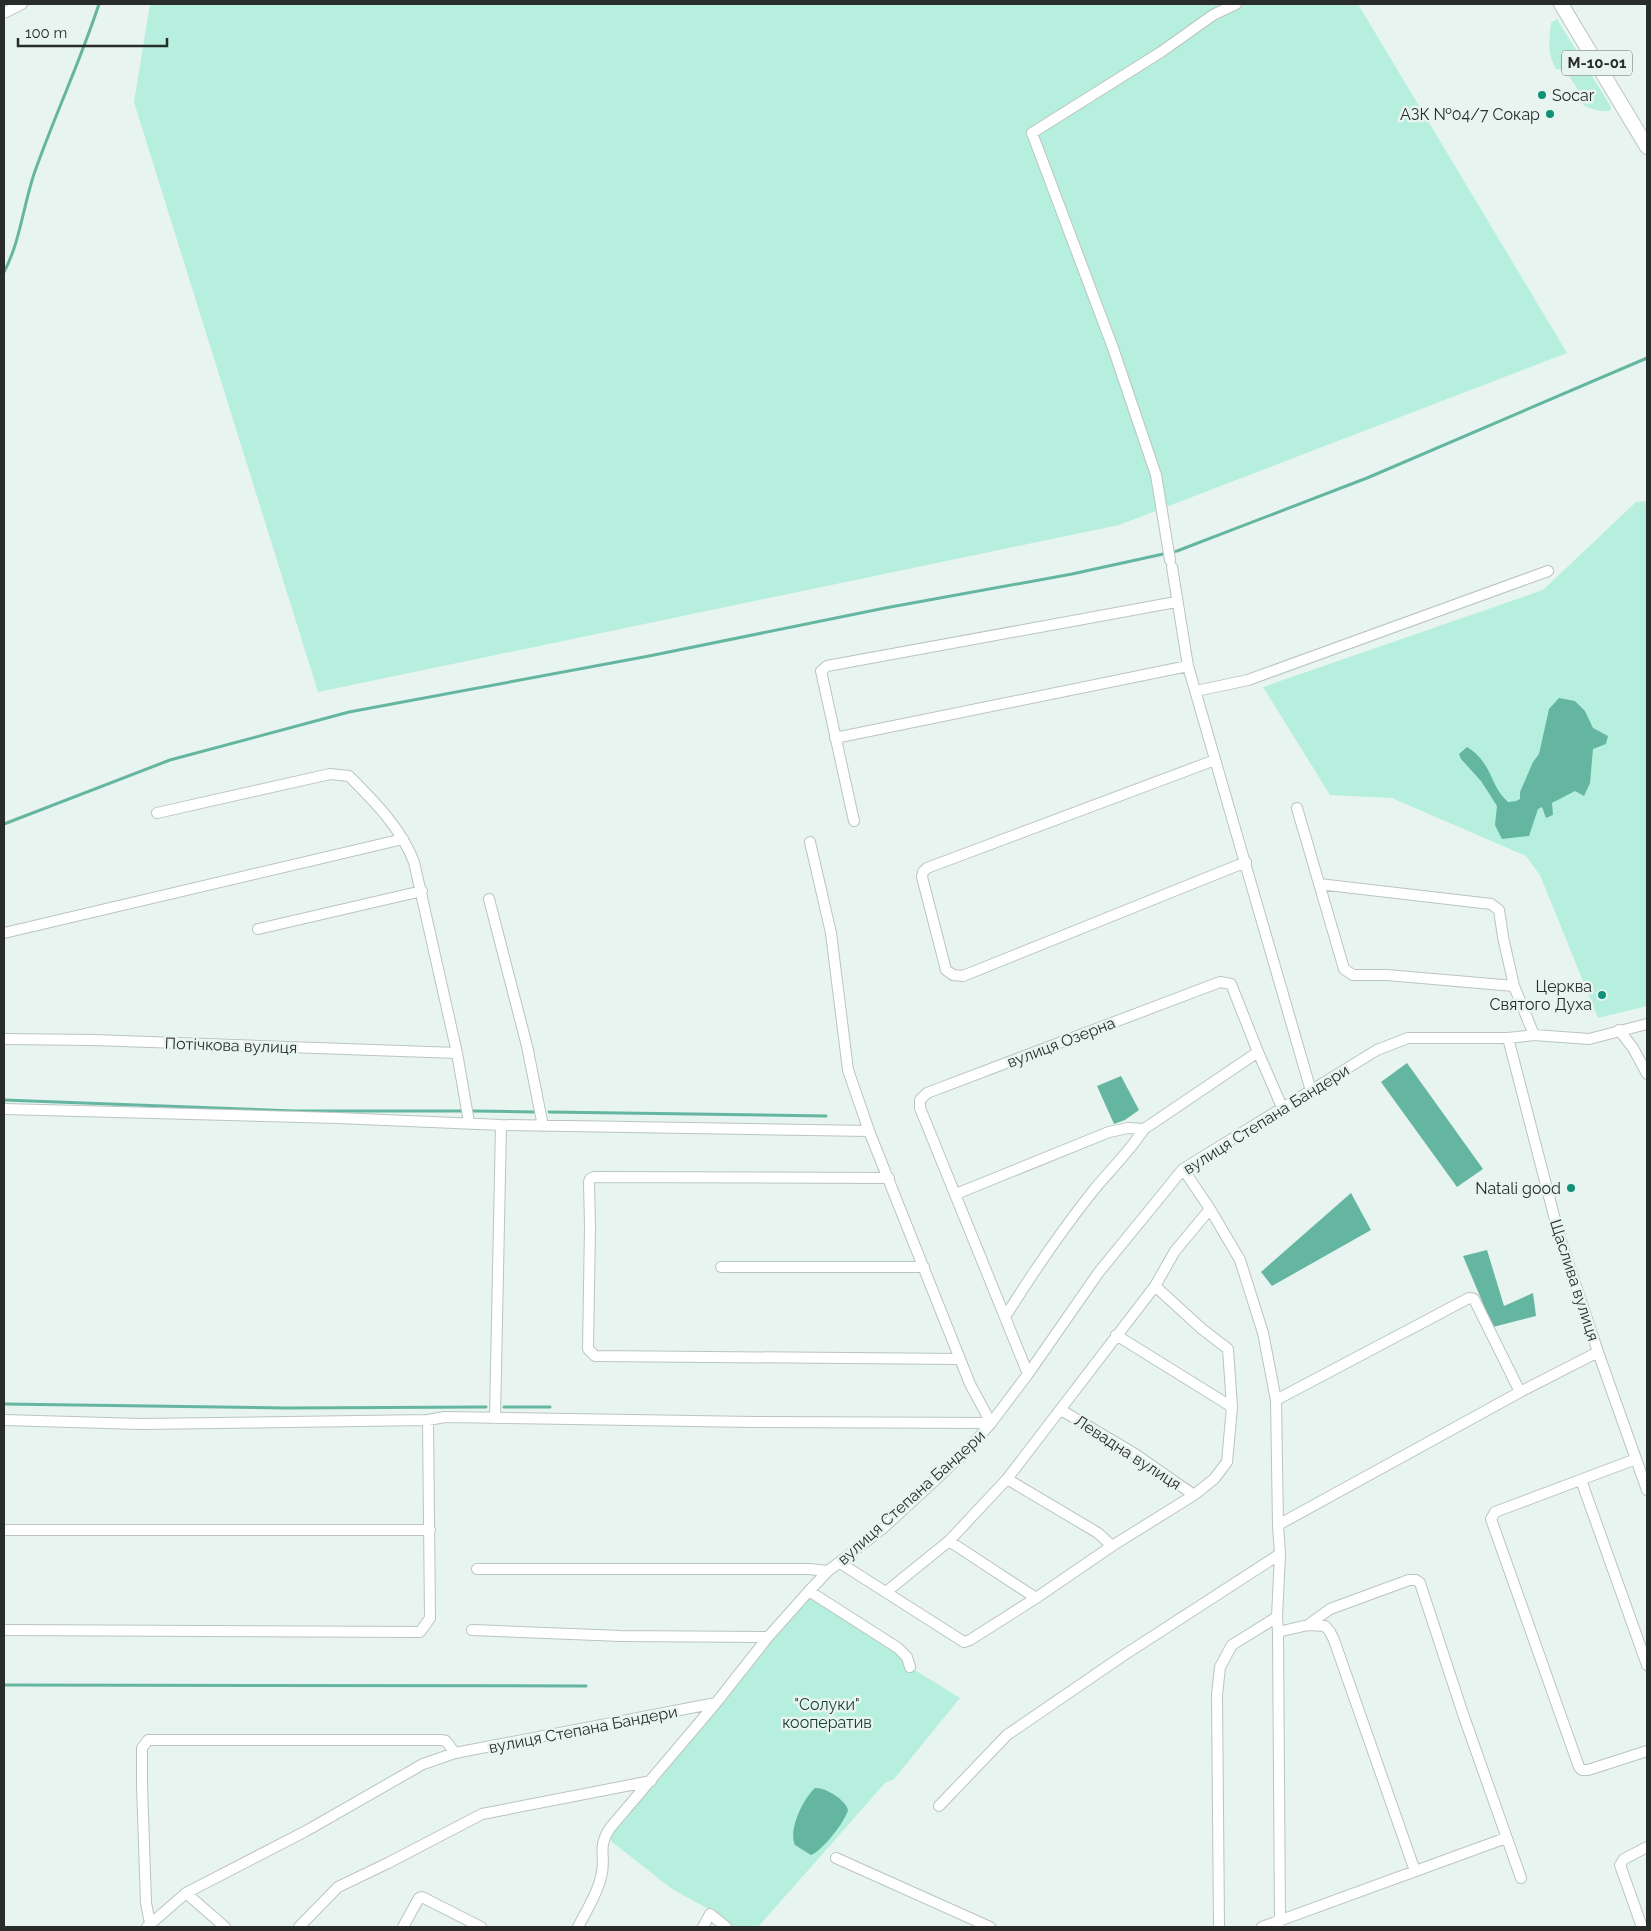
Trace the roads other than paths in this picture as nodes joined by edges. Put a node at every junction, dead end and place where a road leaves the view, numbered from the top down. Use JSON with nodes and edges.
{"nodes":[{"id":1,"x":22,"y":4,"type":"edge"},
{"id":2,"x":1236,"y":4,"type":"edge"},
{"id":3,"x":1561,"y":4,"type":"edge"},
{"id":4,"x":4,"y":14,"type":"edge"},
{"id":5,"x":1647,"y":147,"type":"edge"},
{"id":6,"x":1548,"y":571,"type":"dead end"},
{"id":7,"x":1176,"y":602,"type":"junction"},
{"id":8,"x":1188,"y":666,"type":"junction"},
{"id":9,"x":1196,"y":691,"type":"junction"},
{"id":10,"x":836,"y":738,"type":"junction"},
{"id":11,"x":1215,"y":760,"type":"junction"},
{"id":12,"x":1297,"y":808,"type":"dead end"},
{"id":13,"x":157,"y":813,"type":"dead end"},
{"id":14,"x":854,"y":821,"type":"dead end"},
{"id":15,"x":404,"y":839,"type":"junction"},
{"id":16,"x":810,"y":842,"type":"dead end"},
{"id":17,"x":1246,"y":862,"type":"junction"},
{"id":18,"x":1319,"y":884,"type":"junction"},
{"id":19,"x":422,"y":891,"type":"junction"},
{"id":20,"x":489,"y":899,"type":"dead end"},
{"id":21,"x":258,"y":929,"type":"dead end"},
{"id":22,"x":4,"y":934,"type":"edge"},
{"id":23,"x":1514,"y":986,"type":"junction"},
{"id":24,"x":1647,"y":1024,"type":"edge"},
{"id":25,"x":1619,"y":1030,"type":"junction"},
{"id":26,"x":1534,"y":1034,"type":"junction"},
{"id":27,"x":1508,"y":1038,"type":"junction"},
{"id":28,"x":4,"y":1040,"type":"edge"},
{"id":29,"x":1258,"y":1052,"type":"junction"},
{"id":30,"x":457,"y":1053,"type":"junction"},
{"id":31,"x":1647,"y":1074,"type":"edge"},
{"id":32,"x":1311,"y":1091,"type":"junction"},
{"id":33,"x":1282,"y":1107,"type":"junction"},
{"id":34,"x":4,"y":1109,"type":"edge"},
{"id":35,"x":469,"y":1122,"type":"junction"},
{"id":36,"x":501,"y":1125,"type":"junction"},
{"id":37,"x":543,"y":1126,"type":"junction"},
{"id":38,"x":1144,"y":1129,"type":"junction"},
{"id":39,"x":869,"y":1131,"type":"junction"},
{"id":40,"x":1183,"y":1168,"type":"junction"},
{"id":41,"x":889,"y":1178,"type":"junction"},
{"id":42,"x":956,"y":1194,"type":"junction"},
{"id":43,"x":1210,"y":1209,"type":"junction"},
{"id":44,"x":721,"y":1267,"type":"dead end"},
{"id":45,"x":924,"y":1267,"type":"junction"},
{"id":46,"x":1155,"y":1286,"type":"junction"},
{"id":47,"x":1005,"y":1317,"type":"junction"},
{"id":48,"x":1116,"y":1335,"type":"junction"},
{"id":49,"x":1598,"y":1352,"type":"junction"},
{"id":50,"x":960,"y":1359,"type":"junction"},
{"id":51,"x":1028,"y":1374,"type":"junction"},
{"id":52,"x":1520,"y":1392,"type":"junction"},
{"id":53,"x":1276,"y":1400,"type":"junction"},
{"id":54,"x":1232,"y":1407,"type":"junction"},
{"id":55,"x":1061,"y":1410,"type":"junction"},
{"id":56,"x":495,"y":1418,"type":"junction"},
{"id":57,"x":4,"y":1420,"type":"edge"},
{"id":58,"x":428,"y":1420,"type":"junction"},
{"id":59,"x":991,"y":1424,"type":"junction"},
{"id":60,"x":1636,"y":1459,"type":"junction"},
{"id":61,"x":1007,"y":1479,"type":"junction"},
{"id":62,"x":1582,"y":1480,"type":"junction"},
{"id":63,"x":1647,"y":1490,"type":"edge"},
{"id":64,"x":1194,"y":1495,"type":"junction"},
{"id":65,"x":1278,"y":1524,"type":"junction"},
{"id":66,"x":4,"y":1530,"type":"edge"},
{"id":67,"x":430,"y":1530,"type":"junction"},
{"id":68,"x":949,"y":1541,"type":"junction"},
{"id":69,"x":1112,"y":1546,"type":"junction"},
{"id":70,"x":1280,"y":1554,"type":"junction"},
{"id":71,"x":840,"y":1563,"type":"junction"},
{"id":72,"x":477,"y":1569,"type":"dead end"},
{"id":73,"x":828,"y":1571,"type":"junction"},
{"id":74,"x":809,"y":1591,"type":"junction"},
{"id":75,"x":886,"y":1592,"type":"junction"},
{"id":76,"x":1036,"y":1598,"type":"junction"},
{"id":77,"x":1277,"y":1617,"type":"junction"},
{"id":78,"x":1308,"y":1625,"type":"junction"},
{"id":79,"x":4,"y":1630,"type":"edge"},
{"id":80,"x":472,"y":1630,"type":"dead end"},
{"id":81,"x":1278,"y":1632,"type":"junction"},
{"id":82,"x":768,"y":1636,"type":"junction"},
{"id":83,"x":1647,"y":1665,"type":"edge"},
{"id":84,"x":910,"y":1667,"type":"dead end"},
{"id":85,"x":716,"y":1703,"type":"junction"},
{"id":86,"x":1647,"y":1751,"type":"edge"},
{"id":87,"x":455,"y":1753,"type":"junction"},
{"id":88,"x":651,"y":1781,"type":"junction"},
{"id":89,"x":939,"y":1806,"type":"dead end"},
{"id":90,"x":1506,"y":1838,"type":"junction"},
{"id":91,"x":1647,"y":1847,"type":"edge"},
{"id":92,"x":836,"y":1858,"type":"dead end"},
{"id":93,"x":1415,"y":1871,"type":"junction"},
{"id":94,"x":1521,"y":1878,"type":"dead end"},
{"id":95,"x":186,"y":1893,"type":"junction"},
{"id":96,"x":1280,"y":1922,"type":"junction"},
{"id":97,"x":149,"y":1925,"type":"edge"},
{"id":98,"x":224,"y":1927,"type":"edge"},
{"id":99,"x":299,"y":1927,"type":"edge"},
{"id":100,"x":403,"y":1927,"type":"edge"},
{"id":101,"x":481,"y":1927,"type":"edge"},
{"id":102,"x":578,"y":1927,"type":"edge"},
{"id":103,"x":702,"y":1927,"type":"edge"},
{"id":104,"x":726,"y":1927,"type":"edge"},
{"id":105,"x":990,"y":1927,"type":"edge"},
{"id":106,"x":1219,"y":1927,"type":"edge"},
{"id":107,"x":1262,"y":1927,"type":"edge"},
{"id":108,"x":1642,"y":1927,"type":"edge"}],
"edges":[{"from":1,"to":4,"type":"street"},
{"from":2,"to":7,"type":"street"},
{"from":3,"to":5,"type":"highway","number":"М-10-01"},
{"from":6,"to":9,"type":"street"},
{"from":7,"to":8,"type":"street"},
{"from":7,"to":10,"type":"street"},
{"from":8,"to":9,"type":"street"},
{"from":8,"to":10,"type":"street"},
{"from":9,"to":11,"type":"street"},
{"from":10,"to":14,"type":"street"},
{"from":11,"to":17,"type":"street"},
{"from":11,"to":17,"type":"street"},
{"from":12,"to":18,"type":"street"},
{"from":13,"to":15,"type":"street"},
{"from":15,"to":19,"type":"street"},
{"from":15,"to":22,"type":"street"},
{"from":16,"to":39,"type":"street"},
{"from":17,"to":32,"type":"street"},
{"from":18,"to":23,"type":"street"},
{"from":18,"to":23,"type":"street"},
{"from":19,"to":21,"type":"street"},
{"from":19,"to":30,"type":"street"},
{"from":20,"to":37,"type":"street"},
{"from":23,"to":26,"type":"street"},
{"from":24,"to":25,"type":"street","name":"вулиця Степана Бандери"},
{"from":25,"to":26,"type":"street","name":"вулиця Степана Бандери"},
{"from":25,"to":31,"type":"street"},
{"from":26,"to":27,"type":"street","name":"вулиця Степана Бандери"},
{"from":27,"to":32,"type":"street","name":"вулиця Степана Бандери"},
{"from":27,"to":49,"type":"street","name":"Щаслива вулиця"},
{"from":28,"to":30,"type":"street","name":"Потічкова вулиця"},
{"from":29,"to":33,"type":"street","name":"вулиця Озерна"},
{"from":29,"to":38,"type":"street"},
{"from":29,"to":42,"type":"street","name":"вулиця Озерна"},
{"from":30,"to":35,"type":"street"},
{"from":32,"to":33,"type":"street","name":"вулиця Степана Бандери"},
{"from":33,"to":40,"type":"street","name":"вулиця Степана Бандери"},
{"from":34,"to":35,"type":"street"},
{"from":35,"to":36,"type":"street"},
{"from":36,"to":37,"type":"street"},
{"from":36,"to":56,"type":"street"},
{"from":37,"to":39,"type":"street"},
{"from":38,"to":42,"type":"street"},
{"from":38,"to":47,"type":"street"},
{"from":39,"to":41,"type":"street"},
{"from":40,"to":43,"type":"street"},
{"from":40,"to":51,"type":"street","name":"вулиця Степана Бандери"},
{"from":41,"to":45,"type":"street"},
{"from":41,"to":50,"type":"street"},
{"from":42,"to":47,"type":"street","name":"вулиця Озерна"},
{"from":43,"to":46,"type":"street","name":"Левадна вулиця"},
{"from":43,"to":53,"type":"street"},
{"from":44,"to":45,"type":"street"},
{"from":45,"to":50,"type":"street"},
{"from":46,"to":48,"type":"street","name":"Левадна вулиця"},
{"from":46,"to":54,"type":"street","name":"Левадна вулиця"},
{"from":47,"to":51,"type":"street","name":"вулиця Озерна"},
{"from":48,"to":54,"type":"street"},
{"from":48,"to":55,"type":"street","name":"Левадна вулиця"},
{"from":49,"to":52,"type":"street"},
{"from":49,"to":60,"type":"street","name":"Щаслива вулиця"},
{"from":50,"to":59,"type":"street"},
{"from":51,"to":59,"type":"street","name":"вулиця Степана Бандери"},
{"from":52,"to":53,"type":"street"},
{"from":52,"to":65,"type":"street"},
{"from":53,"to":65,"type":"street"},
{"from":54,"to":64,"type":"street","name":"Левадна вулиця"},
{"from":55,"to":61,"type":"street","name":"Левадна вулиця"},
{"from":55,"to":64,"type":"street","name":"Левадна вулиця"},
{"from":56,"to":58,"type":"street"},
{"from":56,"to":59,"type":"street"},
{"from":57,"to":58,"type":"street"},
{"from":58,"to":67,"type":"street"},
{"from":59,"to":71,"type":"street","name":"вулиця Степана Бандери"},
{"from":60,"to":62,"type":"street"},
{"from":60,"to":63,"type":"street","name":"Щаслива вулиця"},
{"from":61,"to":68,"type":"street","name":"Левадна вулиця"},
{"from":61,"to":69,"type":"street"},
{"from":62,"to":83,"type":"street"},
{"from":62,"to":86,"type":"street"},
{"from":64,"to":69,"type":"street","name":"Левадна вулиця"},
{"from":65,"to":70,"type":"street"},
{"from":66,"to":67,"type":"street"},
{"from":67,"to":79,"type":"street"},
{"from":68,"to":75,"type":"street","name":"Левадна вулиця"},
{"from":68,"to":76,"type":"street"},
{"from":69,"to":76,"type":"street","name":"Левадна вулиця"},
{"from":70,"to":77,"type":"street"},
{"from":70,"to":89,"type":"street"},
{"from":71,"to":73,"type":"street","name":"вулиця Степана Бандери"},
{"from":71,"to":75,"type":"street","name":"Левадна вулиця"},
{"from":72,"to":73,"type":"street"},
{"from":73,"to":74,"type":"street","name":"вулиця Степана Бандери"},
{"from":74,"to":82,"type":"street","name":"вулиця Степана Бандери"},
{"from":74,"to":84,"type":"street"},
{"from":75,"to":76,"type":"street","name":"Левадна вулиця"},
{"from":77,"to":81,"type":"street"},
{"from":77,"to":106,"type":"street"},
{"from":78,"to":81,"type":"street"},
{"from":78,"to":90,"type":"street"},
{"from":78,"to":93,"type":"street"},
{"from":80,"to":82,"type":"street"},
{"from":81,"to":96,"type":"street"},
{"from":82,"to":85,"type":"street","name":"вулиця Степана Бандери"},
{"from":85,"to":87,"type":"street","name":"вулиця Степана Бандери"},
{"from":85,"to":88,"type":"street"},
{"from":87,"to":95,"type":"street","name":"вулиця Степана Бандери"},
{"from":87,"to":97,"type":"street"},
{"from":88,"to":99,"type":"street"},
{"from":88,"to":102,"type":"street"},
{"from":90,"to":93,"type":"street"},
{"from":90,"to":94,"type":"street"},
{"from":91,"to":108,"type":"street"},
{"from":92,"to":105,"type":"street"},
{"from":93,"to":96,"type":"street"},
{"from":95,"to":97,"type":"street","name":"вулиця Степана Бандери"},
{"from":95,"to":98,"type":"street"},
{"from":96,"to":107,"type":"street"},
{"from":100,"to":101,"type":"street"},
{"from":103,"to":104,"type":"street"}]}
